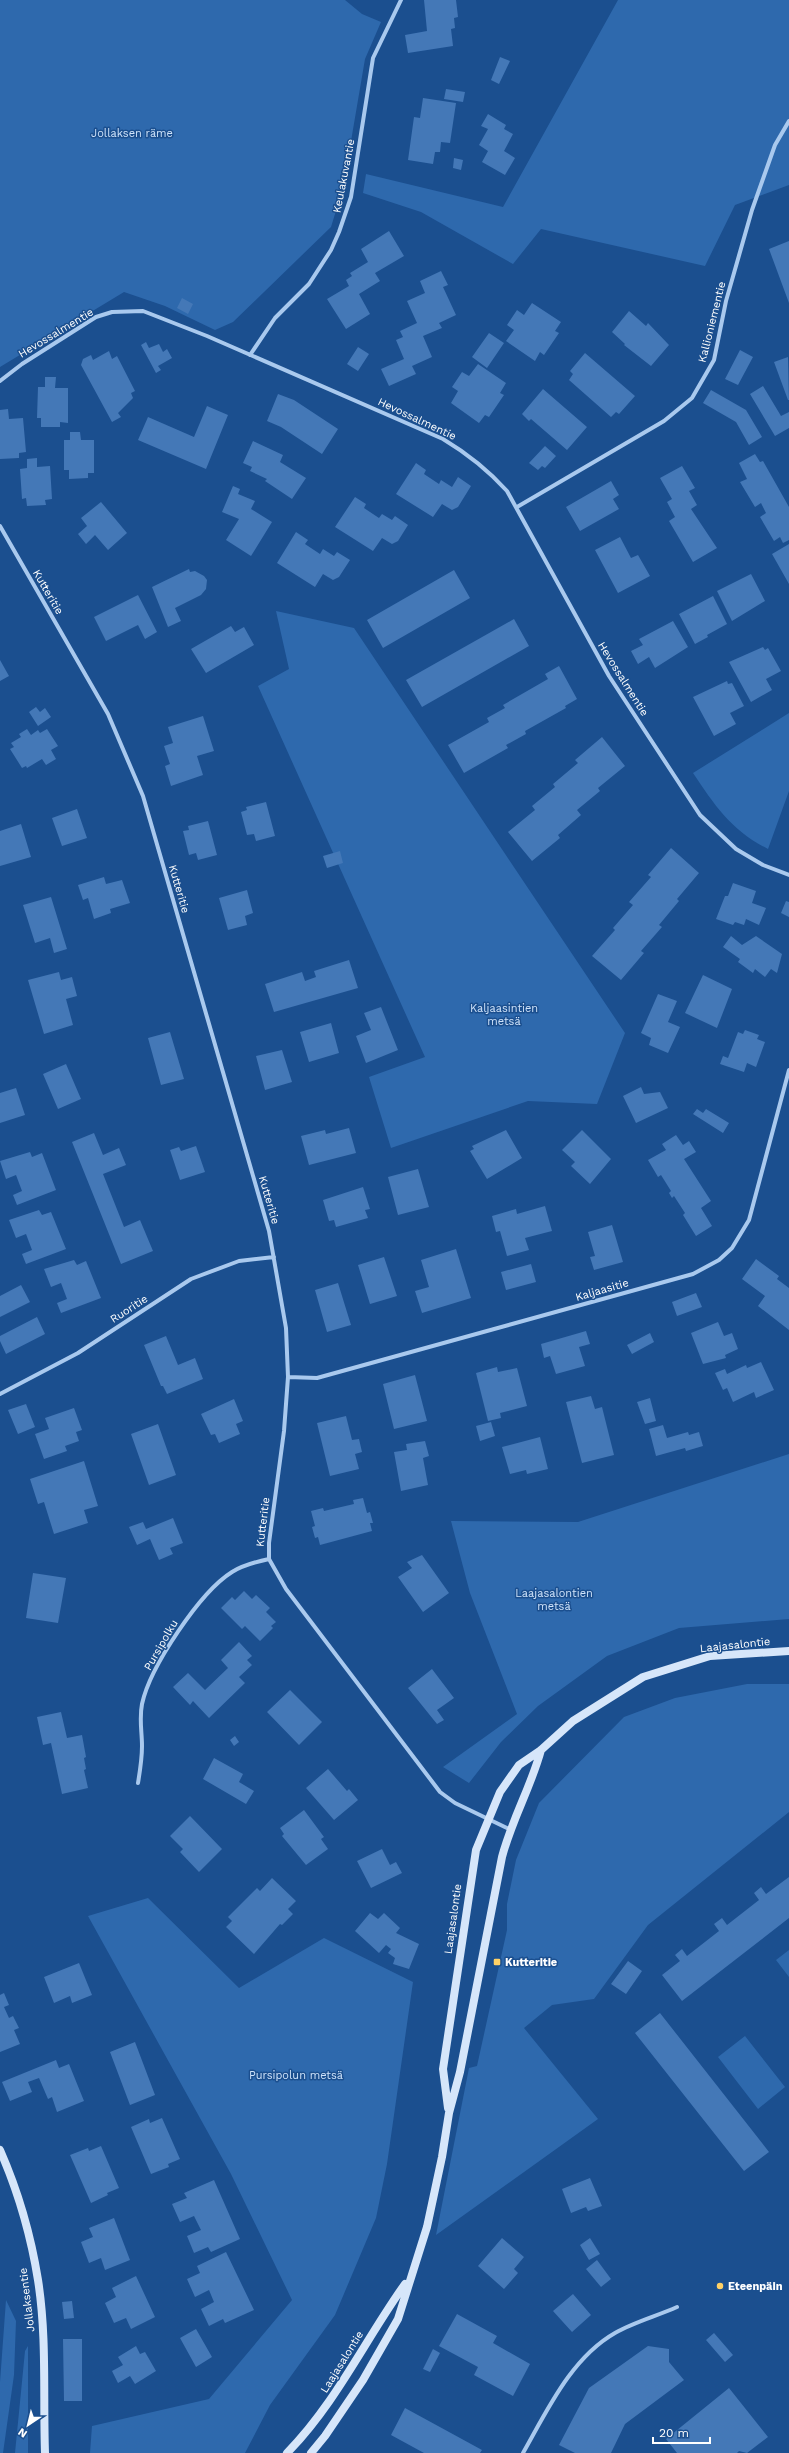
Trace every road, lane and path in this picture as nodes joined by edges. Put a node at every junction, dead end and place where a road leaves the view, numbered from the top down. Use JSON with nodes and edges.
{"nodes":[{"id":1,"x":401,"y":0,"type":"edge"},
{"id":2,"x":789,"y":121,"type":"edge"},
{"id":3,"x":250,"y":355,"type":"junction"},
{"id":4,"x":0,"y":381,"type":"edge"},
{"id":5,"x":517,"y":507,"type":"junction"},
{"id":6,"x":0,"y":526,"type":"edge"},
{"id":7,"x":789,"y":875,"type":"edge"},
{"id":8,"x":789,"y":1070,"type":"edge"},
{"id":9,"x":274,"y":1257,"type":"junction"},
{"id":10,"x":288,"y":1377,"type":"junction"},
{"id":11,"x":0,"y":1394,"type":"edge"},
{"id":12,"x":268,"y":1559,"type":"junction"},
{"id":13,"x":789,"y":1651,"type":"edge"},
{"id":14,"x":541,"y":1750,"type":"junction"},
{"id":15,"x":138,"y":1783,"type":"dead end"},
{"id":16,"x":488,"y":1819,"type":"junction"},
{"id":17,"x":509,"y":1829,"type":"junction"},
{"id":18,"x":449,"y":2113,"type":"junction"},
{"id":19,"x":0,"y":2150,"type":"edge"},
{"id":20,"x":409,"y":2278,"type":"junction"},
{"id":21,"x":677,"y":2307,"type":"dead end"},
{"id":22,"x":45,"y":2453,"type":"edge"},
{"id":23,"x":287,"y":2453,"type":"edge"},
{"id":24,"x":311,"y":2453,"type":"edge"},
{"id":25,"x":523,"y":2453,"type":"edge"}],
"edges":[{"from":1,"to":3,"type":"street","name":"Keulakuvantie"},
{"from":2,"to":5,"type":"street","name":"Kallioniementie"},
{"from":3,"to":4,"type":"street","name":"Hevossalmentie"},
{"from":3,"to":5,"type":"street","name":"Hevossalmentie"},
{"from":5,"to":7,"type":"street","name":"Hevossalmentie"},
{"from":6,"to":9,"type":"street","name":"Kutteritie"},
{"from":8,"to":10,"type":"street","name":"Kaljaasitie"},
{"from":9,"to":10,"type":"street","name":"Kutteritie"},
{"from":9,"to":11,"type":"street","name":"Ruoritie"},
{"from":10,"to":12,"type":"street","name":"Kutteritie"},
{"from":12,"to":15,"type":"street","name":"Pursipolku"},
{"from":12,"to":16,"type":"street","name":"Kutteritie"},
{"from":13,"to":14,"type":"main road","name":"Laajasalontie"},
{"from":14,"to":16,"type":"main road","name":"Laajasalontie"},
{"from":14,"to":17,"type":"main road","name":"Laajasalontie"},
{"from":16,"to":17,"type":"street","name":"Kutteritie"},
{"from":16,"to":18,"type":"main road","name":"Laajasalontie"},
{"from":17,"to":18,"type":"main road","name":"Laajasalontie"},
{"from":18,"to":20,"type":"main road","name":"Laajasalontie"},
{"from":19,"to":22,"type":"main road","name":"Jollaksentie"},
{"from":20,"to":23,"type":"main road","name":"Laajasalontie"},
{"from":20,"to":24,"type":"main road","name":"Laajasalontie"},
{"from":21,"to":25,"type":"street"}]}
